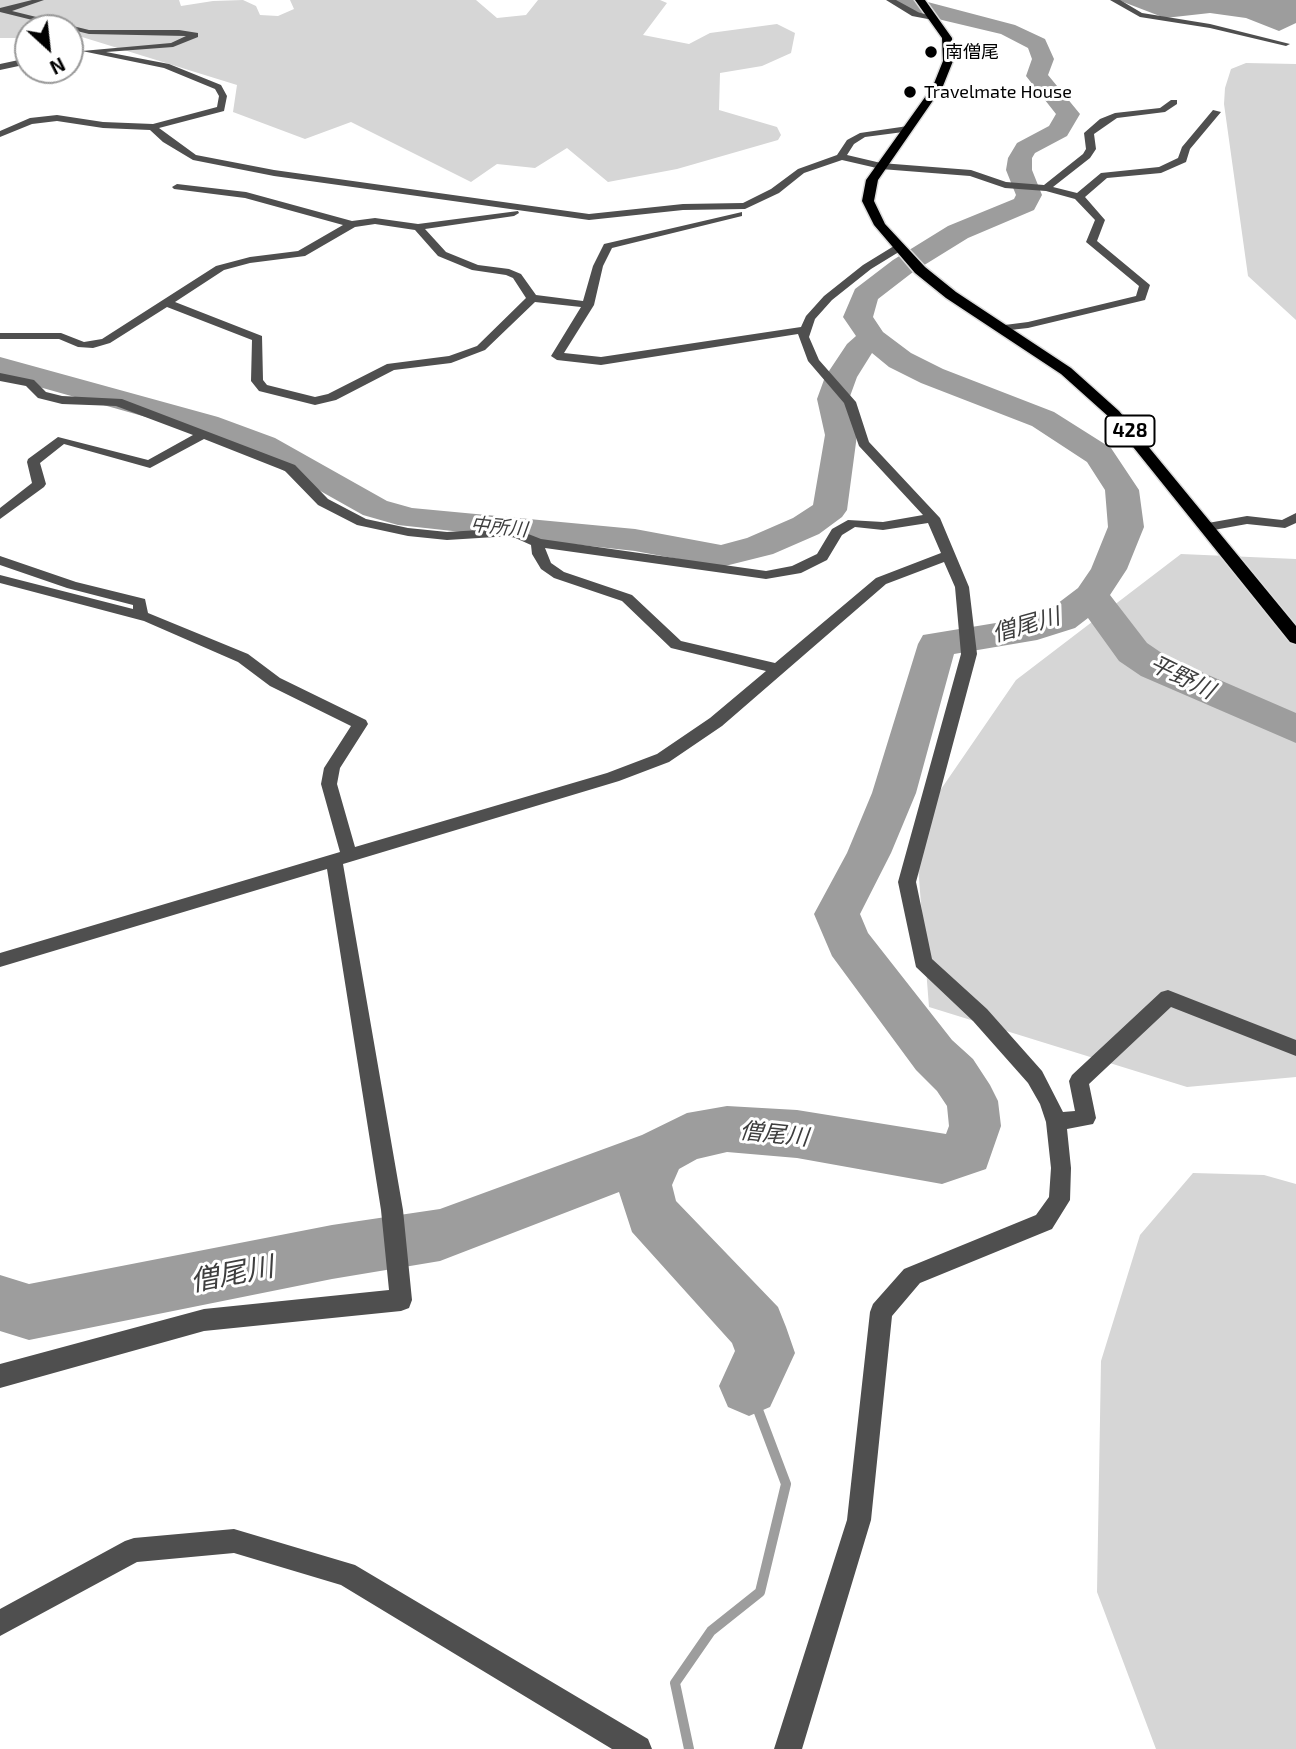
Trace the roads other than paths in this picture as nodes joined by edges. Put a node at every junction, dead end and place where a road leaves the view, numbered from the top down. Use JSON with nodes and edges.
{"nodes":[{"id":1,"x":40,"y":0,"type":"edge"},
{"id":2,"x":890,"y":0,"type":"edge"},
{"id":3,"x":1114,"y":0,"type":"edge"},
{"id":4,"x":1,"y":11,"type":"edge"},
{"id":5,"x":928,"y":11,"type":"edge"},
{"id":6,"x":1286,"y":44,"type":"dead end"},
{"id":7,"x":1174,"y":102,"type":"dead end"},
{"id":8,"x":1216,"y":111,"type":"dead end"},
{"id":9,"x":153,"y":127,"type":"junction"},
{"id":10,"x":908,"y":129,"type":"junction"},
{"id":11,"x":0,"y":134,"type":"edge"},
{"id":12,"x":841,"y":158,"type":"junction"},
{"id":13,"x":881,"y":166,"type":"junction"},
{"id":14,"x":274,"y":173,"type":"junction"},
{"id":15,"x":265,"y":180,"type":"dead end"},
{"id":16,"x":177,"y":187,"type":"dead end"},
{"id":17,"x":1046,"y":188,"type":"junction"},
{"id":18,"x":775,"y":191,"type":"junction"},
{"id":19,"x":1079,"y":197,"type":"junction"},
{"id":20,"x":535,"y":210,"type":"junction"},
{"id":21,"x":352,"y":224,"type":"junction"},
{"id":22,"x":418,"y":227,"type":"junction"},
{"id":23,"x":898,"y":248,"type":"junction"},
{"id":24,"x":532,"y":298,"type":"junction"},
{"id":25,"x":165,"y":302,"type":"junction"},
{"id":26,"x":588,"y":305,"type":"junction"},
{"id":27,"x":1001,"y":328,"type":"junction"},
{"id":28,"x":805,"y":330,"type":"junction"},
{"id":29,"x":0,"y":337,"type":"edge"},
{"id":30,"x":0,"y":377,"type":"edge"},
{"id":31,"x":201,"y":436,"type":"junction"},
{"id":32,"x":0,"y":515,"type":"edge"},
{"id":33,"x":1296,"y":517,"type":"edge"},
{"id":34,"x":933,"y":518,"type":"junction"},
{"id":35,"x":1208,"y":527,"type":"junction"},
{"id":36,"x":538,"y":543,"type":"junction"},
{"id":37,"x":950,"y":555,"type":"junction"},
{"id":38,"x":0,"y":560,"type":"edge"},
{"id":39,"x":0,"y":579,"type":"edge"},
{"id":40,"x":141,"y":615,"type":"junction"},
{"id":41,"x":1296,"y":638,"type":"edge"},
{"id":42,"x":778,"y":670,"type":"junction"},
{"id":43,"x":342,"y":858,"type":"junction"},
{"id":44,"x":0,"y":960,"type":"edge"},
{"id":45,"x":1296,"y":1048,"type":"edge"},
{"id":46,"x":1056,"y":1122,"type":"junction"},
{"id":47,"x":0,"y":1376,"type":"edge"},
{"id":48,"x":0,"y":1623,"type":"edge"},
{"id":49,"x":638,"y":1749,"type":"edge"},
{"id":50,"x":788,"y":1749,"type":"edge"}],
"edges":[{"from":1,"to":4,"type":"street"},
{"from":2,"to":5,"type":"street"},
{"from":3,"to":6,"type":"street"},
{"from":4,"to":9,"type":"street"},
{"from":5,"to":10,"type":"highway","number":"428"},
{"from":7,"to":17,"type":"street"},
{"from":8,"to":19,"type":"street"},
{"from":9,"to":11,"type":"street"},
{"from":9,"to":14,"type":"street"},
{"from":10,"to":12,"type":"street"},
{"from":10,"to":13,"type":"highway","number":"428"},
{"from":12,"to":13,"type":"street"},
{"from":12,"to":18,"type":"street"},
{"from":13,"to":17,"type":"street"},
{"from":13,"to":23,"type":"highway","number":"428"},
{"from":14,"to":15,"type":"street"},
{"from":14,"to":20,"type":"street"},
{"from":16,"to":21,"type":"street"},
{"from":17,"to":19,"type":"street"},
{"from":18,"to":20,"type":"street"},
{"from":18,"to":26,"type":"street"},
{"from":19,"to":27,"type":"street"},
{"from":20,"to":22,"type":"street"},
{"from":21,"to":22,"type":"street"},
{"from":21,"to":25,"type":"street"},
{"from":22,"to":24,"type":"street"},
{"from":23,"to":27,"type":"highway","number":"428"},
{"from":23,"to":28,"type":"street"},
{"from":24,"to":25,"type":"street"},
{"from":24,"to":26,"type":"street"},
{"from":25,"to":29,"type":"street"},
{"from":26,"to":28,"type":"street"},
{"from":27,"to":35,"type":"highway","number":"428"},
{"from":28,"to":34,"type":"street"},
{"from":30,"to":31,"type":"street"},
{"from":31,"to":32,"type":"street"},
{"from":31,"to":36,"type":"street"},
{"from":33,"to":35,"type":"street"},
{"from":34,"to":36,"type":"street"},
{"from":34,"to":37,"type":"street"},
{"from":35,"to":41,"type":"highway","number":"428"},
{"from":36,"to":42,"type":"street"},
{"from":37,"to":42,"type":"street"},
{"from":37,"to":46,"type":"street"},
{"from":38,"to":40,"type":"street"},
{"from":39,"to":40,"type":"street"},
{"from":40,"to":43,"type":"street"},
{"from":42,"to":43,"type":"street"},
{"from":43,"to":44,"type":"street"},
{"from":43,"to":47,"type":"street"},
{"from":45,"to":46,"type":"street"},
{"from":46,"to":50,"type":"street"},
{"from":48,"to":49,"type":"street"}]}
